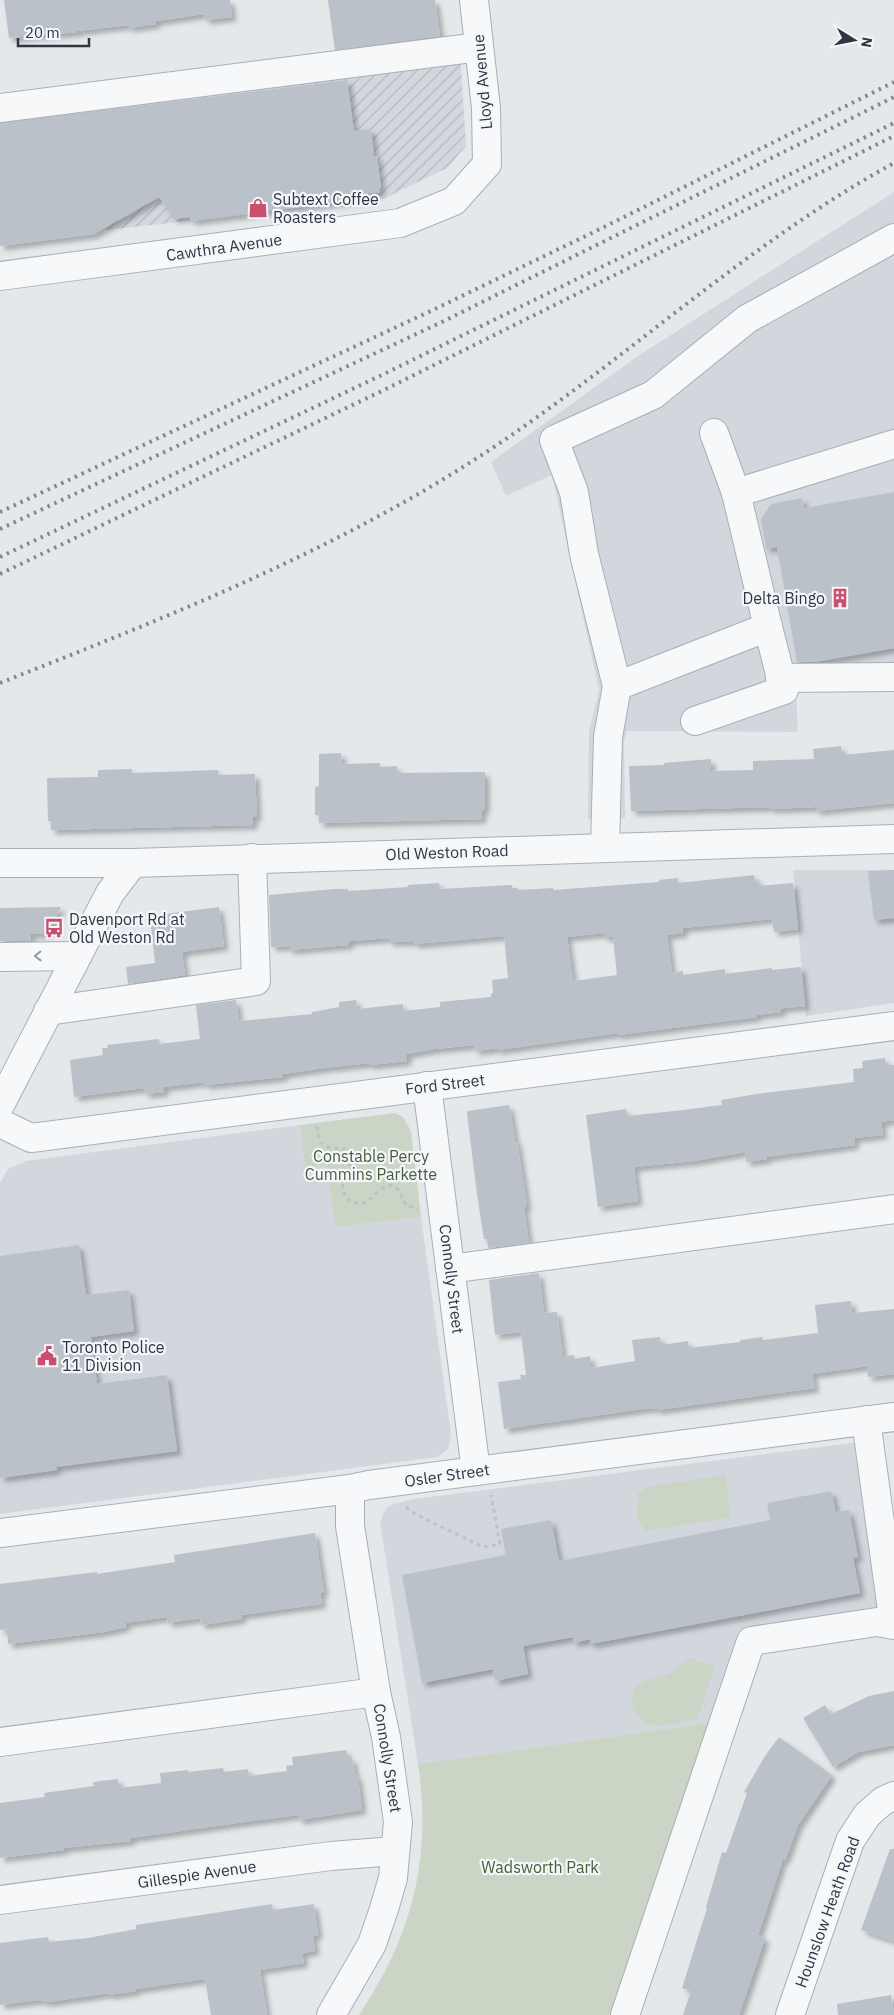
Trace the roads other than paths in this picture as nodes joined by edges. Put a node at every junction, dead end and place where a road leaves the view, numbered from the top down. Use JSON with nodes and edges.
{"nodes":[{"id":1,"x":474,"y":0,"type":"edge"},
{"id":2,"x":479,"y":47,"type":"junction"},
{"id":3,"x":0,"y":108,"type":"edge"},
{"id":4,"x":487,"y":164,"type":"joint"},
{"id":5,"x":894,"y":238,"type":"edge"},
{"id":6,"x":0,"y":276,"type":"edge"},
{"id":7,"x":714,"y":433,"type":"dead end"},
{"id":8,"x":894,"y":444,"type":"edge"},
{"id":9,"x":736,"y":493,"type":"junction"},
{"id":10,"x":768,"y":628,"type":"junction"},
{"id":11,"x":894,"y":677,"type":"edge"},
{"id":12,"x":780,"y":678,"type":"junction"},
{"id":13,"x":618,"y":686,"type":"junction"},
{"id":14,"x":695,"y":721,"type":"dead end"},
{"id":15,"x":894,"y":839,"type":"edge"},
{"id":16,"x":605,"y":847,"type":"junction"},
{"id":17,"x":252,"y":858,"type":"junction"},
{"id":18,"x":0,"y":863,"type":"edge"},
{"id":19,"x":133,"y":863,"type":"junction"},
{"id":20,"x":76,"y":956,"type":"junction"},
{"id":21,"x":0,"y":957,"type":"edge"},
{"id":22,"x":48,"y":1011,"type":"junction"},
{"id":23,"x":894,"y":1026,"type":"edge"},
{"id":24,"x":427,"y":1086,"type":"junction"},
{"id":25,"x":0,"y":1105,"type":"edge"},
{"id":26,"x":0,"y":1123,"type":"edge"},
{"id":27,"x":894,"y":1209,"type":"edge"},
{"id":28,"x":450,"y":1269,"type":"junction"},
{"id":29,"x":894,"y":1417,"type":"edge"},
{"id":30,"x":866,"y":1420,"type":"junction"},
{"id":31,"x":483,"y":1479,"type":"junction"},
{"id":32,"x":350,"y":1490,"type":"junction"},
{"id":33,"x":0,"y":1533,"type":"edge"},
{"id":34,"x":894,"y":1625,"type":"edge"},
{"id":35,"x":376,"y":1692,"type":"junction"},
{"id":36,"x":0,"y":1742,"type":"edge"},
{"id":37,"x":894,"y":1796,"type":"edge"},
{"id":38,"x":395,"y":1852,"type":"junction"},
{"id":39,"x":0,"y":1900,"type":"edge"},
{"id":40,"x":331,"y":2015,"type":"edge"},
{"id":41,"x":625,"y":2015,"type":"edge"},
{"id":42,"x":790,"y":2015,"type":"edge"}],
"edges":[{"from":1,"to":2,"type":"street","name":"Lloyd Avenue"},
{"from":2,"to":3,"type":"street"},
{"from":2,"to":4,"type":"street","name":"Lloyd Avenue"},
{"from":4,"to":6,"type":"street","name":"Cawthra Avenue"},
{"from":5,"to":13,"type":"street"},
{"from":7,"to":9,"type":"street"},
{"from":8,"to":9,"type":"street"},
{"from":9,"to":10,"type":"street"},
{"from":10,"to":12,"type":"street"},
{"from":10,"to":13,"type":"street"},
{"from":11,"to":12,"type":"street"},
{"from":12,"to":14,"type":"street"},
{"from":13,"to":16,"type":"street"},
{"from":15,"to":16,"type":"street","name":"Old Weston Road"},
{"from":16,"to":17,"type":"street","name":"Old Weston Road"},
{"from":17,"to":19,"type":"street","name":"Old Weston Road"},
{"from":17,"to":22,"type":"street"},
{"from":18,"to":19,"type":"street","name":"Old Weston Road"},
{"from":19,"to":20,"type":"street"},
{"from":20,"to":21,"type":"street","one_way":true},
{"from":20,"to":22,"type":"street"},
{"from":22,"to":25,"type":"street"},
{"from":23,"to":24,"type":"street","name":"Ford Street"},
{"from":24,"to":26,"type":"street","name":"Ford Street"},
{"from":24,"to":28,"type":"street","name":"Connolly Street"},
{"from":27,"to":28,"type":"street"},
{"from":28,"to":31,"type":"street","name":"Connolly Street"},
{"from":29,"to":30,"type":"street","name":"Osler Street"},
{"from":30,"to":31,"type":"street","name":"Osler Street"},
{"from":30,"to":34,"type":"street"},
{"from":31,"to":32,"type":"street","name":"Osler Street"},
{"from":32,"to":33,"type":"street","name":"Osler Street"},
{"from":32,"to":35,"type":"street","name":"Connolly Street"},
{"from":34,"to":41,"type":"street"},
{"from":35,"to":36,"type":"street"},
{"from":35,"to":38,"type":"street","name":"Connolly Street"},
{"from":37,"to":42,"type":"street","name":"Hounslow Heath Road"},
{"from":38,"to":39,"type":"street","name":"Gillespie Avenue"},
{"from":38,"to":40,"type":"street","name":"Connolly Street"}]}
